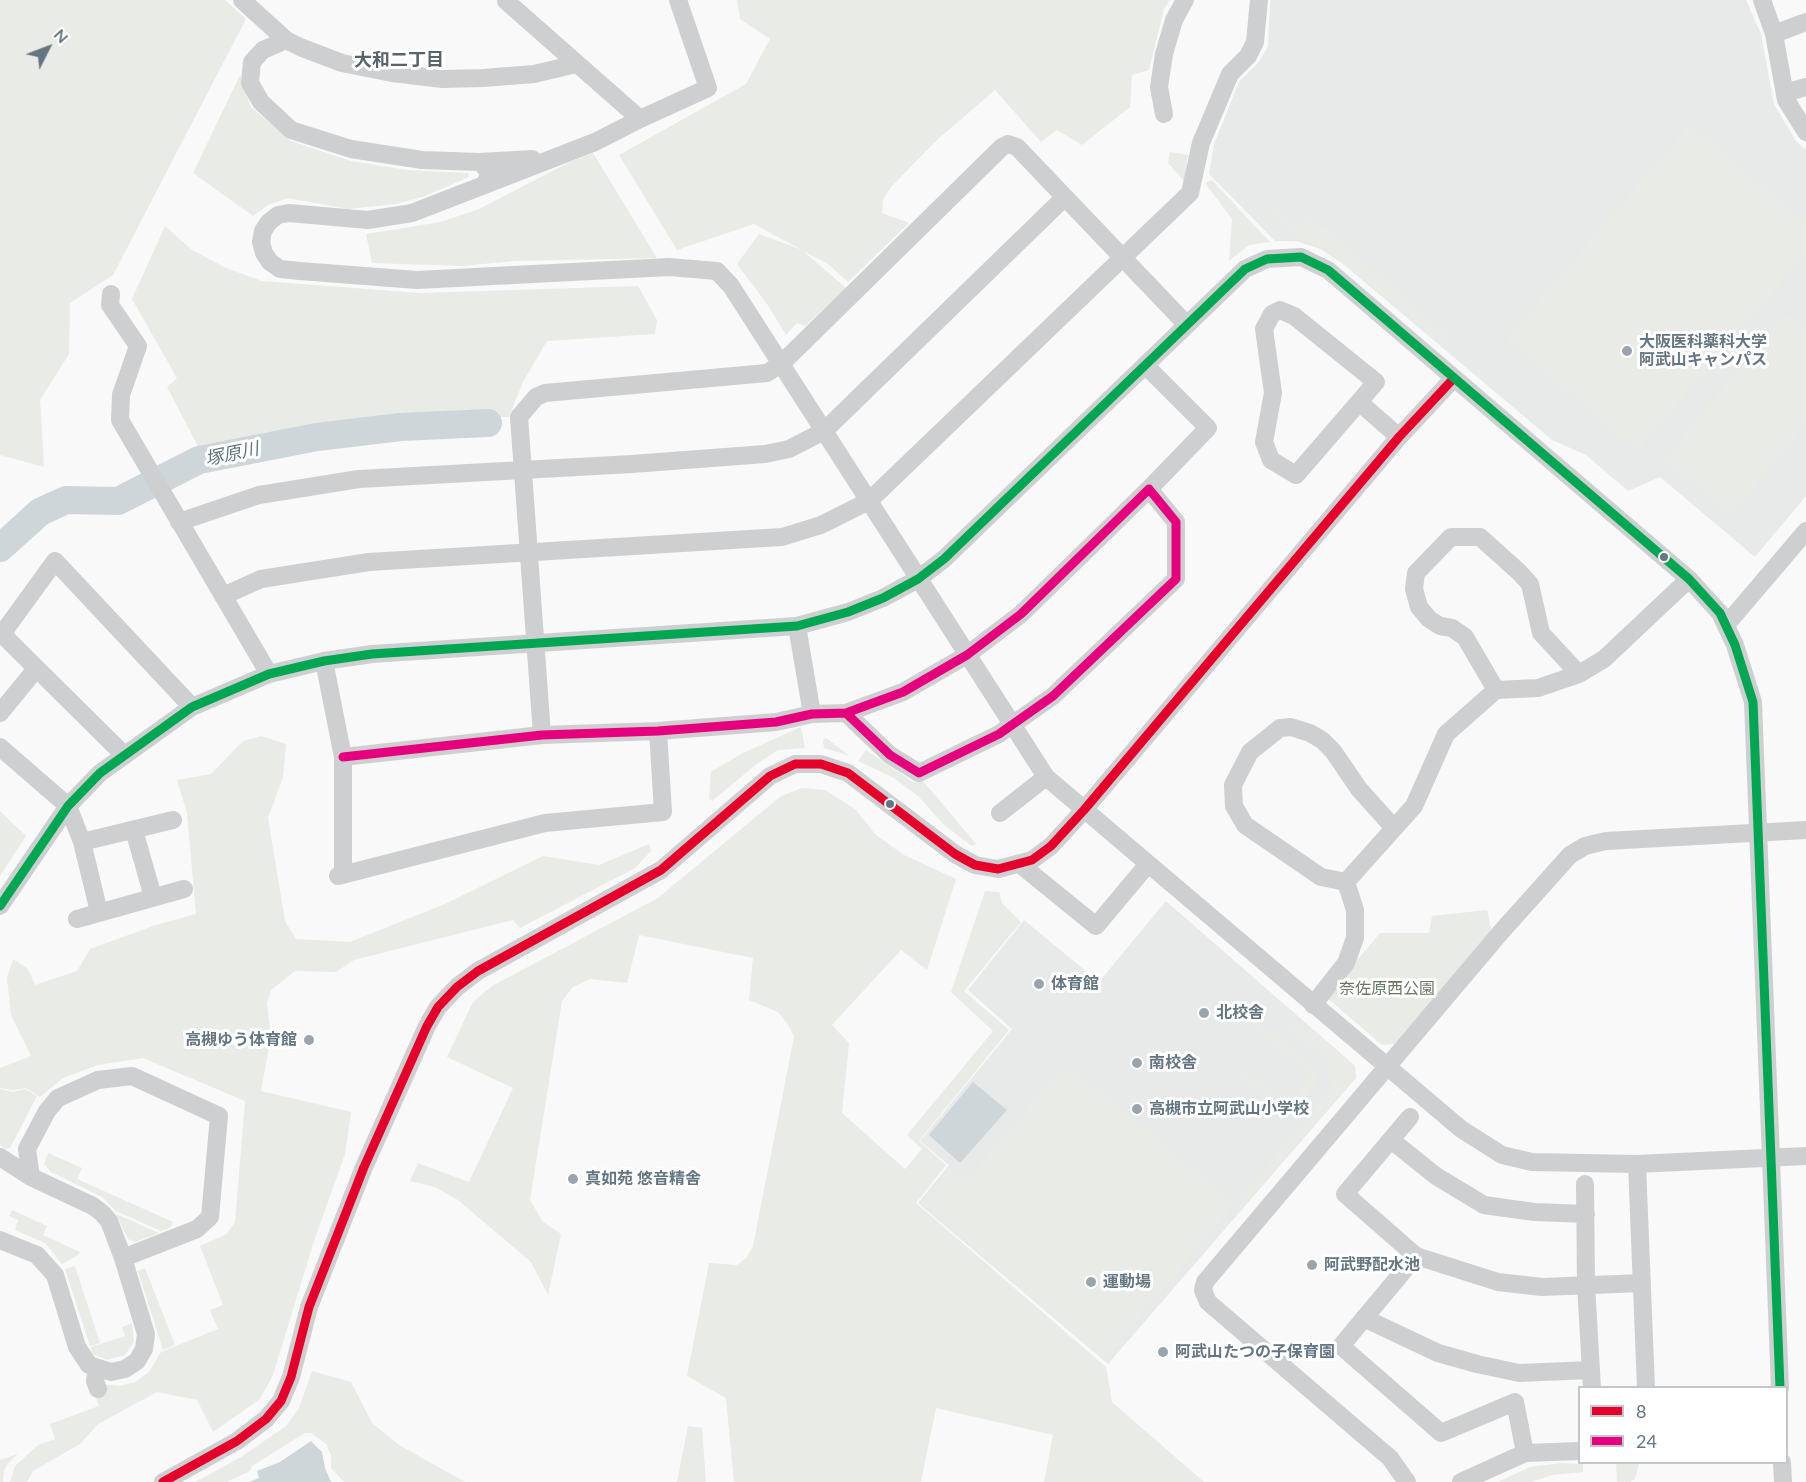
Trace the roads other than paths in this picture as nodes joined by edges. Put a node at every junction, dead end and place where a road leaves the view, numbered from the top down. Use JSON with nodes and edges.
{"nodes":[{"id":1,"x":242,"y":0,"type":"edge"},
{"id":2,"x":501,"y":0,"type":"edge"},
{"id":3,"x":506,"y":0,"type":"edge"},
{"id":4,"x":678,"y":0,"type":"edge"},
{"id":5,"x":1185,"y":0,"type":"edge"},
{"id":6,"x":1259,"y":0,"type":"edge"},
{"id":7,"x":1762,"y":0,"type":"edge"},
{"id":8,"x":1806,"y":22,"type":"edge"},
{"id":9,"x":1774,"y":34,"type":"junction"},
{"id":10,"x":286,"y":40,"type":"junction"},
{"id":11,"x":576,"y":64,"type":"junction"},
{"id":12,"x":1806,"y":87,"type":"edge"},
{"id":13,"x":1785,"y":93,"type":"junction"},
{"id":14,"x":1164,"y":114,"type":"dead end"},
{"id":15,"x":640,"y":119,"type":"junction"},
{"id":16,"x":1805,"y":131,"type":"edge"},
{"id":17,"x":567,"y":153,"type":"junction"},
{"id":18,"x":480,"y":162,"type":"junction"},
{"id":19,"x":485,"y":184,"type":"junction"},
{"id":20,"x":1065,"y":197,"type":"junction"},
{"id":21,"x":1124,"y":258,"type":"junction"},
{"id":22,"x":111,"y":294,"type":"dead end"},
{"id":23,"x":1187,"y":325,"type":"junction"},
{"id":24,"x":781,"y":364,"type":"junction"},
{"id":25,"x":1145,"y":365,"type":"junction"},
{"id":26,"x":1454,"y":378,"type":"junction"},
{"id":27,"x":1359,"y":402,"type":"junction"},
{"id":28,"x":824,"y":431,"type":"junction"},
{"id":29,"x":1399,"y":437,"type":"junction"},
{"id":30,"x":523,"y":471,"type":"junction"},
{"id":31,"x":1149,"y":489,"type":"junction"},
{"id":32,"x":869,"y":501,"type":"junction"},
{"id":33,"x":179,"y":522,"type":"junction"},
{"id":34,"x":1806,"y":531,"type":"edge"},
{"id":35,"x":529,"y":552,"type":"junction"},
{"id":36,"x":918,"y":579,"type":"junction"},
{"id":37,"x":1689,"y":579,"type":"junction"},
{"id":38,"x":223,"y":596,"type":"junction"},
{"id":39,"x":1726,"y":625,"type":"junction"},
{"id":40,"x":797,"y":626,"type":"junction"},
{"id":41,"x":535,"y":643,"type":"junction"},
{"id":42,"x":967,"y":655,"type":"junction"},
{"id":43,"x":324,"y":661,"type":"junction"},
{"id":44,"x":36,"y":669,"type":"junction"},
{"id":45,"x":1579,"y":674,"type":"junction"},
{"id":46,"x":269,"y":675,"type":"junction"},
{"id":47,"x":1496,"y":690,"type":"junction"},
{"id":48,"x":192,"y":707,"type":"junction"},
{"id":49,"x":0,"y":713,"type":"edge"},
{"id":50,"x":846,"y":713,"type":"junction"},
{"id":51,"x":812,"y":714,"type":"junction"},
{"id":52,"x":1012,"y":726,"type":"junction"},
{"id":53,"x":658,"y":731,"type":"junction"},
{"id":54,"x":542,"y":735,"type":"junction"},
{"id":55,"x":0,"y":747,"type":"edge"},
{"id":56,"x":123,"y":754,"type":"junction"},
{"id":57,"x":343,"y":757,"type":"junction"},
{"id":58,"x":1047,"y":777,"type":"junction"},
{"id":59,"x":68,"y":806,"type":"junction"},
{"id":60,"x":1084,"y":810,"type":"junction"},
{"id":61,"x":1000,"y":813,"type":"dead end"},
{"id":62,"x":173,"y":820,"type":"dead end"},
{"id":63,"x":1393,"y":827,"type":"junction"},
{"id":64,"x":134,"y":830,"type":"junction"},
{"id":65,"x":1806,"y":830,"type":"edge"},
{"id":66,"x":1759,"y":833,"type":"junction"},
{"id":67,"x":82,"y":842,"type":"junction"},
{"id":68,"x":1148,"y":864,"type":"junction"},
{"id":69,"x":1021,"y":865,"type":"junction"},
{"id":70,"x":1346,"y":882,"type":"junction"},
{"id":71,"x":184,"y":889,"type":"dead end"},
{"id":72,"x":153,"y":897,"type":"junction"},
{"id":73,"x":0,"y":906,"type":"edge"},
{"id":74,"x":99,"y":912,"type":"junction"},
{"id":75,"x":76,"y":919,"type":"dead end"},
{"id":76,"x":1313,"y":1005,"type":"junction"},
{"id":77,"x":1388,"y":1068,"type":"junction"},
{"id":78,"x":1410,"y":1117,"type":"dead end"},
{"id":79,"x":1391,"y":1140,"type":"junction"},
{"id":80,"x":1806,"y":1156,"type":"edge"},
{"id":81,"x":0,"y":1157,"type":"edge"},
{"id":82,"x":1770,"y":1158,"type":"junction"},
{"id":83,"x":1637,"y":1164,"type":"junction"},
{"id":84,"x":31,"y":1177,"type":"junction"},
{"id":85,"x":1585,"y":1184,"type":"dead end"},
{"id":86,"x":1586,"y":1214,"type":"junction"},
{"id":87,"x":0,"y":1240,"type":"edge"},
{"id":88,"x":1416,"y":1256,"type":"junction"},
{"id":89,"x":123,"y":1258,"type":"junction"},
{"id":90,"x":1642,"y":1283,"type":"junction"},
{"id":91,"x":1586,"y":1285,"type":"junction"},
{"id":92,"x":1364,"y":1318,"type":"junction"},
{"id":93,"x":97,"y":1369,"type":"junction"},
{"id":94,"x":1519,"y":1373,"type":"junction"},
{"id":95,"x":1592,"y":1379,"type":"edge"},
{"id":96,"x":1646,"y":1386,"type":"edge"},
{"id":97,"x":1780,"y":1386,"type":"edge"},
{"id":98,"x":98,"y":1389,"type":"dead end"},
{"id":99,"x":1515,"y":1402,"type":"junction"},
{"id":100,"x":1578,"y":1451,"type":"edge"},
{"id":101,"x":1525,"y":1453,"type":"junction"},
{"id":102,"x":1782,"y":1464,"type":"edge"},
{"id":103,"x":163,"y":1482,"type":"edge"},
{"id":104,"x":1407,"y":1482,"type":"edge"},
{"id":105,"x":1461,"y":1482,"type":"edge"},
{"id":106,"x":1783,"y":1482,"type":"edge"}],
"edges":[{"from":1,"to":10,"type":"street"},
{"from":2,"to":3,"type":"street"},
{"from":3,"to":11,"type":"street"},
{"from":4,"to":15,"type":"street"},
{"from":5,"to":14,"type":"street"},
{"from":6,"to":21,"type":"street"},
{"from":7,"to":9,"type":"street"},
{"from":8,"to":9,"type":"street"},
{"from":9,"to":13,"type":"street"},
{"from":10,"to":11,"type":"street"},
{"from":10,"to":18,"type":"street"},
{"from":11,"to":15,"type":"street"},
{"from":12,"to":13,"type":"street"},
{"from":13,"to":16,"type":"street"},
{"from":15,"to":17,"type":"street"},
{"from":17,"to":18,"type":"street"},
{"from":17,"to":19,"type":"street"},
{"from":18,"to":19,"type":"street"},
{"from":19,"to":24,"type":"street"},
{"from":20,"to":21,"type":"street"},
{"from":20,"to":24,"type":"street"},
{"from":20,"to":28,"type":"street"},
{"from":21,"to":23,"type":"street"},
{"from":21,"to":32,"type":"street"},
{"from":22,"to":33,"type":"street"},
{"from":23,"to":25,"type":"street"},
{"from":23,"to":26,"type":"street"},
{"from":24,"to":28,"type":"street"},
{"from":24,"to":30,"type":"street"},
{"from":25,"to":31,"type":"street"},
{"from":25,"to":36,"type":"street"},
{"from":26,"to":29,"type":"street"},
{"from":26,"to":37,"type":"street"},
{"from":27,"to":27,"type":"street"},
{"from":27,"to":29,"type":"street"},
{"from":28,"to":30,"type":"street"},
{"from":28,"to":32,"type":"street"},
{"from":29,"to":60,"type":"street"},
{"from":30,"to":33,"type":"street"},
{"from":30,"to":35,"type":"street"},
{"from":31,"to":42,"type":"street"},
{"from":31,"to":52,"type":"street"},
{"from":32,"to":35,"type":"street"},
{"from":32,"to":36,"type":"street"},
{"from":33,"to":38,"type":"street"},
{"from":34,"to":39,"type":"street"},
{"from":35,"to":38,"type":"street"},
{"from":35,"to":41,"type":"street"},
{"from":36,"to":40,"type":"street"},
{"from":36,"to":42,"type":"street"},
{"from":37,"to":39,"type":"street"},
{"from":37,"to":45,"type":"street"},
{"from":38,"to":46,"type":"street"},
{"from":39,"to":66,"type":"street"},
{"from":40,"to":41,"type":"street"},
{"from":40,"to":51,"type":"street"},
{"from":41,"to":43,"type":"street"},
{"from":41,"to":54,"type":"street"},
{"from":42,"to":50,"type":"street"},
{"from":42,"to":52,"type":"street"},
{"from":43,"to":46,"type":"street"},
{"from":43,"to":57,"type":"street"},
{"from":44,"to":48,"type":"street"},
{"from":44,"to":49,"type":"street"},
{"from":44,"to":56,"type":"street"},
{"from":45,"to":47,"type":"street"},
{"from":45,"to":47,"type":"street"},
{"from":46,"to":48,"type":"street"},
{"from":47,"to":63,"type":"street"},
{"from":48,"to":56,"type":"street"},
{"from":50,"to":51,"type":"street"},
{"from":50,"to":52,"type":"street"},
{"from":51,"to":53,"type":"street"},
{"from":52,"to":58,"type":"street"},
{"from":53,"to":54,"type":"street"},
{"from":53,"to":57,"type":"street"},
{"from":54,"to":57,"type":"street"},
{"from":55,"to":59,"type":"street"},
{"from":56,"to":59,"type":"street"},
{"from":58,"to":60,"type":"street"},
{"from":58,"to":61,"type":"street"},
{"from":59,"to":67,"type":"street"},
{"from":59,"to":73,"type":"street"},
{"from":60,"to":68,"type":"street"},
{"from":60,"to":69,"type":"street"},
{"from":62,"to":64,"type":"street"},
{"from":63,"to":70,"type":"street"},
{"from":63,"to":70,"type":"street"},
{"from":64,"to":67,"type":"street"},
{"from":64,"to":72,"type":"street"},
{"from":65,"to":66,"type":"street"},
{"from":66,"to":77,"type":"street"},
{"from":66,"to":82,"type":"street"},
{"from":67,"to":74,"type":"street"},
{"from":68,"to":69,"type":"street"},
{"from":68,"to":76,"type":"street"},
{"from":69,"to":103,"type":"street"},
{"from":70,"to":76,"type":"street"},
{"from":71,"to":72,"type":"street"},
{"from":72,"to":74,"type":"street"},
{"from":74,"to":75,"type":"street"},
{"from":76,"to":77,"type":"street"},
{"from":77,"to":83,"type":"street"},
{"from":77,"to":104,"type":"street"},
{"from":78,"to":79,"type":"street"},
{"from":79,"to":86,"type":"street"},
{"from":79,"to":88,"type":"street"},
{"from":80,"to":82,"type":"street"},
{"from":81,"to":84,"type":"street"},
{"from":82,"to":83,"type":"street"},
{"from":82,"to":97,"type":"street"},
{"from":83,"to":90,"type":"street"},
{"from":84,"to":89,"type":"street"},
{"from":84,"to":89,"type":"street"},
{"from":85,"to":86,"type":"street"},
{"from":86,"to":91,"type":"street"},
{"from":87,"to":93,"type":"street"},
{"from":88,"to":91,"type":"street"},
{"from":88,"to":92,"type":"street"},
{"from":89,"to":93,"type":"street"},
{"from":90,"to":91,"type":"street"},
{"from":90,"to":96,"type":"street"},
{"from":91,"to":95,"type":"street"},
{"from":92,"to":94,"type":"street"},
{"from":92,"to":99,"type":"street"},
{"from":93,"to":98,"type":"street"},
{"from":94,"to":95,"type":"street"},
{"from":94,"to":99,"type":"street"},
{"from":99,"to":101,"type":"street"},
{"from":100,"to":101,"type":"street"},
{"from":101,"to":105,"type":"street"},
{"from":102,"to":106,"type":"street"}]}
